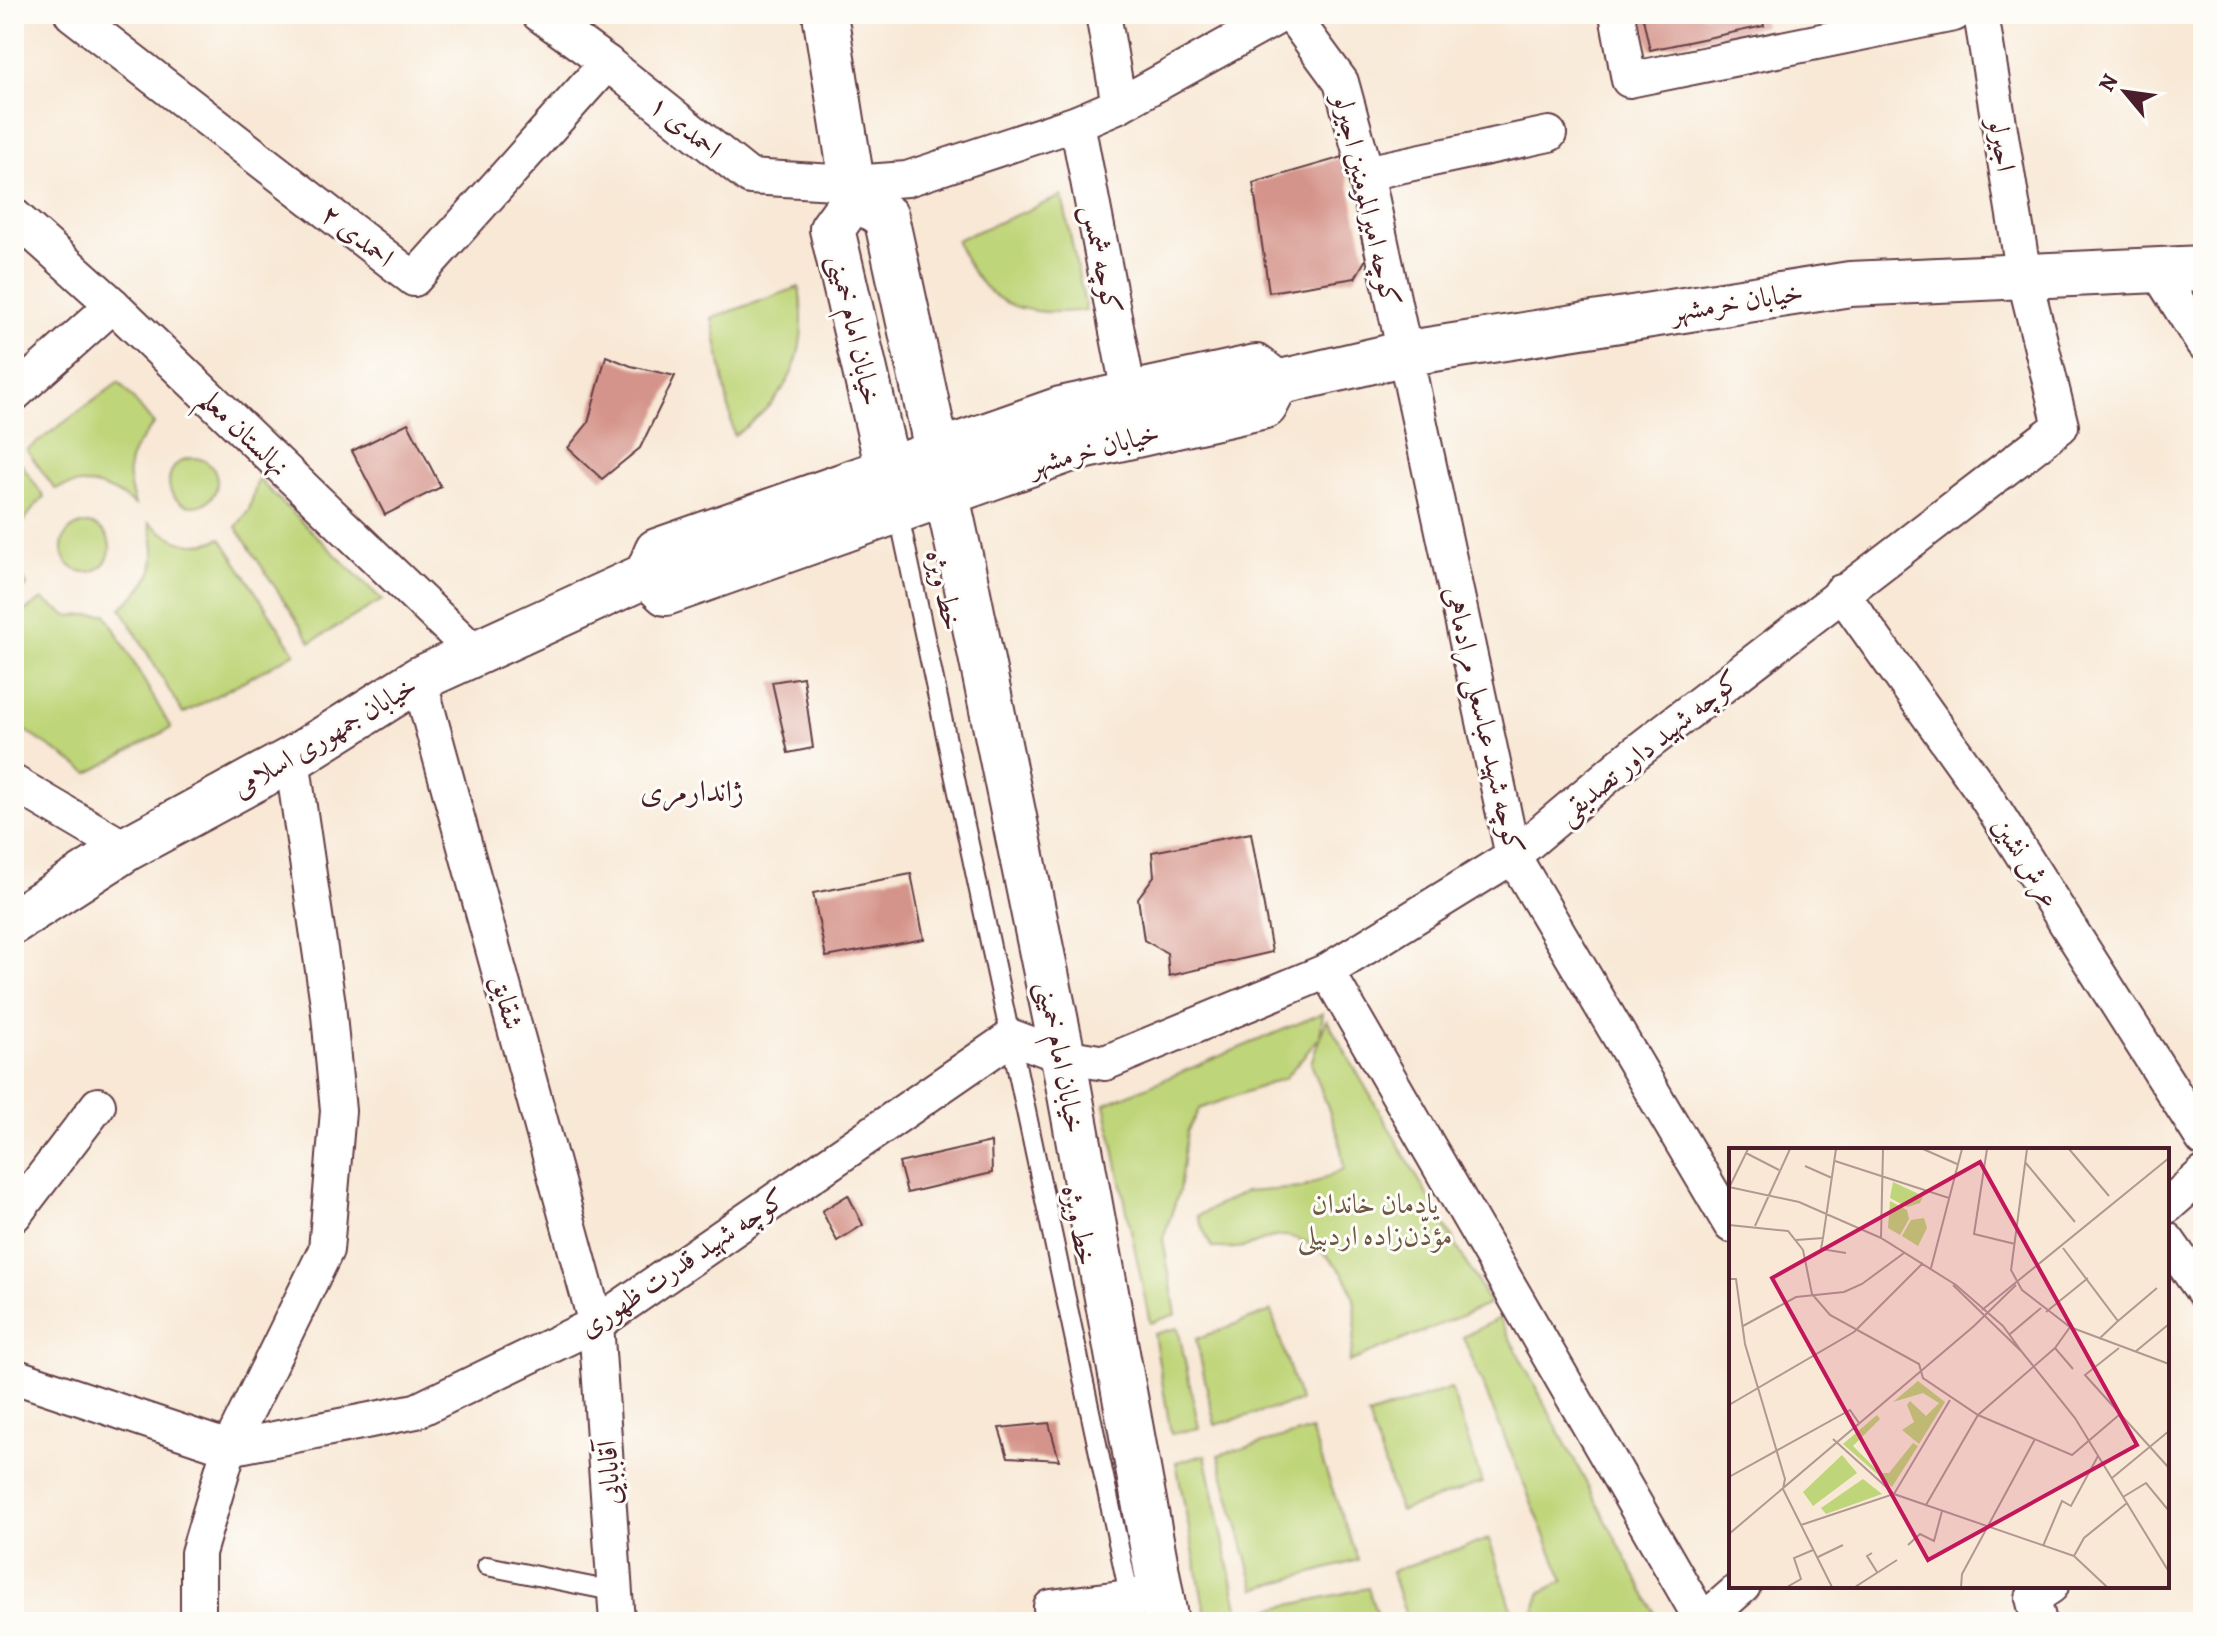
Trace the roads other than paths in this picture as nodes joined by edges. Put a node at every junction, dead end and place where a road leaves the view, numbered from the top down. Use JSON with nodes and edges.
{"nodes":[{"id":1,"x":72,"y":14,"type":"edge"},
{"id":2,"x":539,"y":14,"type":"edge"},
{"id":3,"x":825,"y":14,"type":"edge"},
{"id":4,"x":1103,"y":14,"type":"edge"},
{"id":5,"x":1283,"y":14,"type":"edge"},
{"id":6,"x":1291,"y":14,"type":"edge"},
{"id":7,"x":1617,"y":14,"type":"edge"},
{"id":8,"x":1954,"y":14,"type":"edge"},
{"id":9,"x":1981,"y":14,"type":"edge"},
{"id":10,"x":607,"y":63,"type":"junction"},
{"id":11,"x":1119,"y":105,"type":"junction"},
{"id":12,"x":1077,"y":123,"type":"junction"},
{"id":13,"x":1549,"y":134,"type":"dead end"},
{"id":14,"x":1366,"y":173,"type":"junction"},
{"id":15,"x":854,"y":190,"type":"junction"},
{"id":16,"x":14,"y":216,"type":"edge"},
{"id":17,"x":2203,"y":268,"type":"edge"},
{"id":18,"x":2157,"y":270,"type":"junction"},
{"id":19,"x":2024,"y":276,"type":"junction"},
{"id":20,"x":113,"y":305,"type":"junction"},
{"id":21,"x":2203,"y":343,"type":"edge"},
{"id":22,"x":1402,"y":354,"type":"junction"},
{"id":23,"x":1277,"y":383,"type":"junction"},
{"id":24,"x":14,"y":394,"type":"edge"},
{"id":25,"x":1129,"y":394,"type":"junction"},
{"id":26,"x":942,"y":473,"type":"junction"},
{"id":27,"x":893,"y":490,"type":"junction"},
{"id":28,"x":1841,"y":592,"type":"junction"},
{"id":29,"x":473,"y":651,"type":"junction"},
{"id":30,"x":419,"y":679,"type":"junction"},
{"id":31,"x":292,"y":759,"type":"junction"},
{"id":32,"x":14,"y":783,"type":"edge"},
{"id":33,"x":126,"y":849,"type":"junction"},
{"id":34,"x":1513,"y":856,"type":"junction"},
{"id":35,"x":14,"y":921,"type":"edge"},
{"id":36,"x":1327,"y":971,"type":"junction"},
{"id":37,"x":1012,"y":1037,"type":"junction"},
{"id":38,"x":1063,"y":1056,"type":"junction"},
{"id":39,"x":98,"y":1105,"type":"dead end"},
{"id":40,"x":2203,"y":1139,"type":"edge"},
{"id":41,"x":2203,"y":1174,"type":"edge"},
{"id":42,"x":2169,"y":1204,"type":"edge"},
{"id":43,"x":14,"y":1215,"type":"edge"},
{"id":44,"x":1729,"y":1222,"type":"edge"},
{"id":45,"x":2169,"y":1243,"type":"edge"},
{"id":46,"x":2203,"y":1291,"type":"edge"},
{"id":47,"x":596,"y":1324,"type":"junction"},
{"id":48,"x":14,"y":1376,"type":"edge"},
{"id":49,"x":229,"y":1448,"type":"junction"},
{"id":50,"x":487,"y":1566,"type":"dead end"},
{"id":51,"x":1741,"y":1588,"type":"edge"},
{"id":52,"x":2048,"y":1588,"type":"edge"},
{"id":53,"x":617,"y":1607,"type":"edge"},
{"id":54,"x":1148,"y":1609,"type":"edge"},
{"id":55,"x":198,"y":1622,"type":"edge"},
{"id":56,"x":1052,"y":1622,"type":"edge"},
{"id":57,"x":1703,"y":1622,"type":"edge"},
{"id":58,"x":2039,"y":1622,"type":"edge"}],
"edges":[{"from":1,"to":10,"type":"street","name":"احمدی ۲"},
{"from":2,"to":10,"type":"street","name":"احمدی ۱"},
{"from":3,"to":15,"type":"main road"},
{"from":4,"to":11,"type":"street"},
{"from":5,"to":11,"type":"street","name":"احمدی ۱"},
{"from":6,"to":14,"type":"street","name":"کوچه امیرالمومنین اجیرلو"},
{"from":7,"to":8,"type":"street"},
{"from":9,"to":19,"type":"street","name":"اجیرلو"},
{"from":10,"to":15,"type":"street","name":"احمدی ۱"},
{"from":11,"to":12,"type":"street","name":"احمدی ۱"},
{"from":12,"to":15,"type":"street","name":"احمدی ۱"},
{"from":12,"to":25,"type":"street","name":"کوچه شمس"},
{"from":13,"to":14,"type":"street"},
{"from":14,"to":22,"type":"street","name":"کوچه امیرالمومنین اجیرلو"},
{"from":15,"to":26,"type":"main road","name":"خیابان امام خمینی"},
{"from":15,"to":27,"type":"main road","name":"خیابان امام خمینی"},
{"from":16,"to":20,"type":"street","name":"نهالستان معلم"},
{"from":17,"to":18,"type":"main road","name":"خیابان خرمشهر"},
{"from":18,"to":19,"type":"main road","name":"خیابان خرمشهر"},
{"from":18,"to":21,"type":"street"},
{"from":19,"to":22,"type":"main road","name":"خیابان خرمشهر"},
{"from":19,"to":28,"type":"street","name":"کوچه شهید داور تصدیقی"},
{"from":20,"to":24,"type":"street"},
{"from":20,"to":29,"type":"street","name":"نهالستان معلم"},
{"from":22,"to":23,"type":"main road","name":"خیابان خرمشهر"},
{"from":22,"to":34,"type":"street","name":"کوچه شهید عباسعلی مرادماهی"},
{"from":23,"to":25,"type":"main road","name":"خیابان خرمشهر"},
{"from":23,"to":26,"type":"main road","name":"خیابان خرمشهر"},
{"from":25,"to":26,"type":"main road","name":"خیابان خرمشهر"},
{"from":26,"to":27,"type":"main road"},
{"from":26,"to":38,"type":"main road","name":"خیابان امام خمینی"},
{"from":27,"to":29,"type":"main road","name":"خیابان جمهوری اسلامی"},
{"from":27,"to":37,"type":"lane","name":"خط ویژه"},
{"from":28,"to":34,"type":"street","name":"کوچه شهید داور تصدیقی"},
{"from":28,"to":40,"type":"street","name":"عرش نشین"},
{"from":29,"to":30,"type":"main road","name":"خیابان جمهوری اسلامی"},
{"from":30,"to":31,"type":"main road","name":"خیابان جمهوری اسلامی"},
{"from":30,"to":47,"type":"street","name":"شقایق"},
{"from":31,"to":33,"type":"main road","name":"خیابان جمهوری اسلامی"},
{"from":31,"to":49,"type":"street"},
{"from":32,"to":33,"type":"street"},
{"from":33,"to":35,"type":"main road","name":"خیابان جمهوری اسلامی"},
{"from":34,"to":36,"type":"street","name":"کوچه شهید داور تصدیقی"},
{"from":34,"to":44,"type":"street","name":"کوچه شهید عباسعلی مرادماهی"},
{"from":36,"to":38,"type":"street","name":"کوچه شهید داور تصدیقی"},
{"from":36,"to":57,"type":"street"},
{"from":37,"to":38,"type":"street","name":"کوچه شهید داور تصدیقی"},
{"from":37,"to":47,"type":"street","name":"کوچه شهید قدرت ظهوری"},
{"from":37,"to":54,"type":"lane","name":"خط ویژه"},
{"from":38,"to":54,"type":"main road","name":"خیابان امام خمینی"},
{"from":39,"to":43,"type":"street"},
{"from":41,"to":42,"type":"street"},
{"from":45,"to":46,"type":"street"},
{"from":47,"to":49,"type":"street","name":"کوچه شهید قدرت ظهوری"},
{"from":47,"to":53,"type":"street","name":"آقابابایی"},
{"from":48,"to":49,"type":"street"},
{"from":49,"to":55,"type":"street"},
{"from":50,"to":53,"type":"lane"},
{"from":51,"to":57,"type":"street"},
{"from":52,"to":58,"type":"street"},
{"from":54,"to":56,"type":"street"}]}
